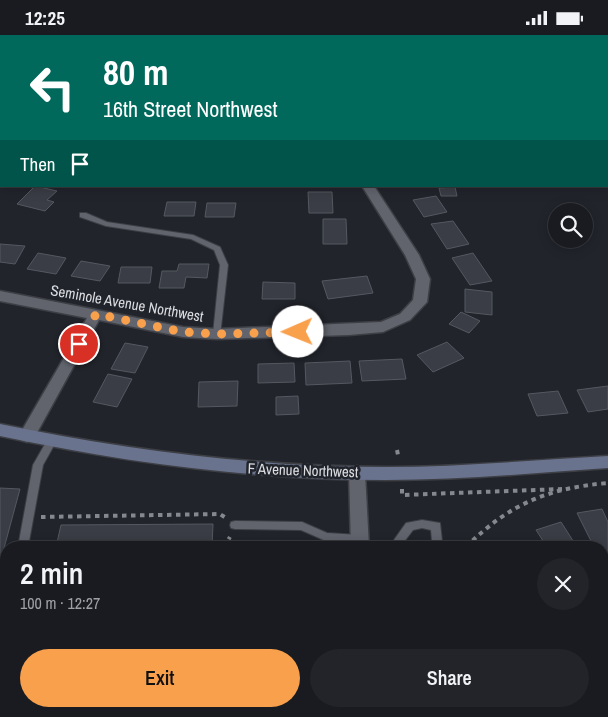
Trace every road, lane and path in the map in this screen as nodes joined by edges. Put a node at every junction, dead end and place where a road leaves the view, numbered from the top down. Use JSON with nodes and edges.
{"nodes":[{"id":1,"x":369,"y":187,"type":"edge"},
{"id":2,"x":83,"y":215,"type":"dead end"},
{"id":3,"x":0,"y":296,"type":"edge"},
{"id":4,"x":96,"y":314,"type":"junction"},
{"id":5,"x":217,"y":334,"type":"junction"},
{"id":6,"x":0,"y":430,"type":"edge"},
{"id":7,"x":27,"y":436,"type":"junction"},
{"id":8,"x":52,"y":440,"type":"junction"},
{"id":9,"x":608,"y":463,"type":"edge"},
{"id":10,"x":356,"y":473,"type":"junction"},
{"id":11,"x":608,"y":483,"type":"edge"},
{"id":12,"x":402,"y":489,"type":"dead end"},
{"id":13,"x":562,"y":489,"type":"junction"},
{"id":14,"x":28,"y":517,"type":"junction"},
{"id":15,"x":235,"y":525,"type":"joint"},
{"id":16,"x":24,"y":541,"type":"edge"},
{"id":17,"x":349,"y":541,"type":"edge"},
{"id":18,"x":360,"y":541,"type":"edge"},
{"id":19,"x":399,"y":541,"type":"edge"},
{"id":20,"x":438,"y":541,"type":"edge"},
{"id":21,"x":472,"y":541,"type":"edge"}],
"edges":[{"from":1,"to":5,"type":"street","name":"Seminole Avenue Northwest"},
{"from":2,"to":5,"type":"lane"},
{"from":3,"to":4,"type":"street","name":"Seminole Avenue Northwest"},
{"from":4,"to":5,"type":"street","name":"Seminole Avenue Northwest"},
{"from":4,"to":7,"type":"street"},
{"from":6,"to":7,"type":"main road","name":"F Avenue Northwest"},
{"from":7,"to":8,"type":"main road","name":"F Avenue Northwest"},
{"from":8,"to":10,"type":"main road","name":"F Avenue Northwest"},
{"from":8,"to":14,"type":"lane"},
{"from":9,"to":10,"type":"main road","name":"F Avenue Northwest"},
{"from":10,"to":18,"type":"street"},
{"from":11,"to":13,"type":"path"},
{"from":12,"to":13,"type":"path"},
{"from":13,"to":21,"type":"path"},
{"from":14,"to":15,"type":"path"},
{"from":14,"to":16,"type":"lane"},
{"from":15,"to":17,"type":"lane"},
{"from":19,"to":20,"type":"lane"}]}
